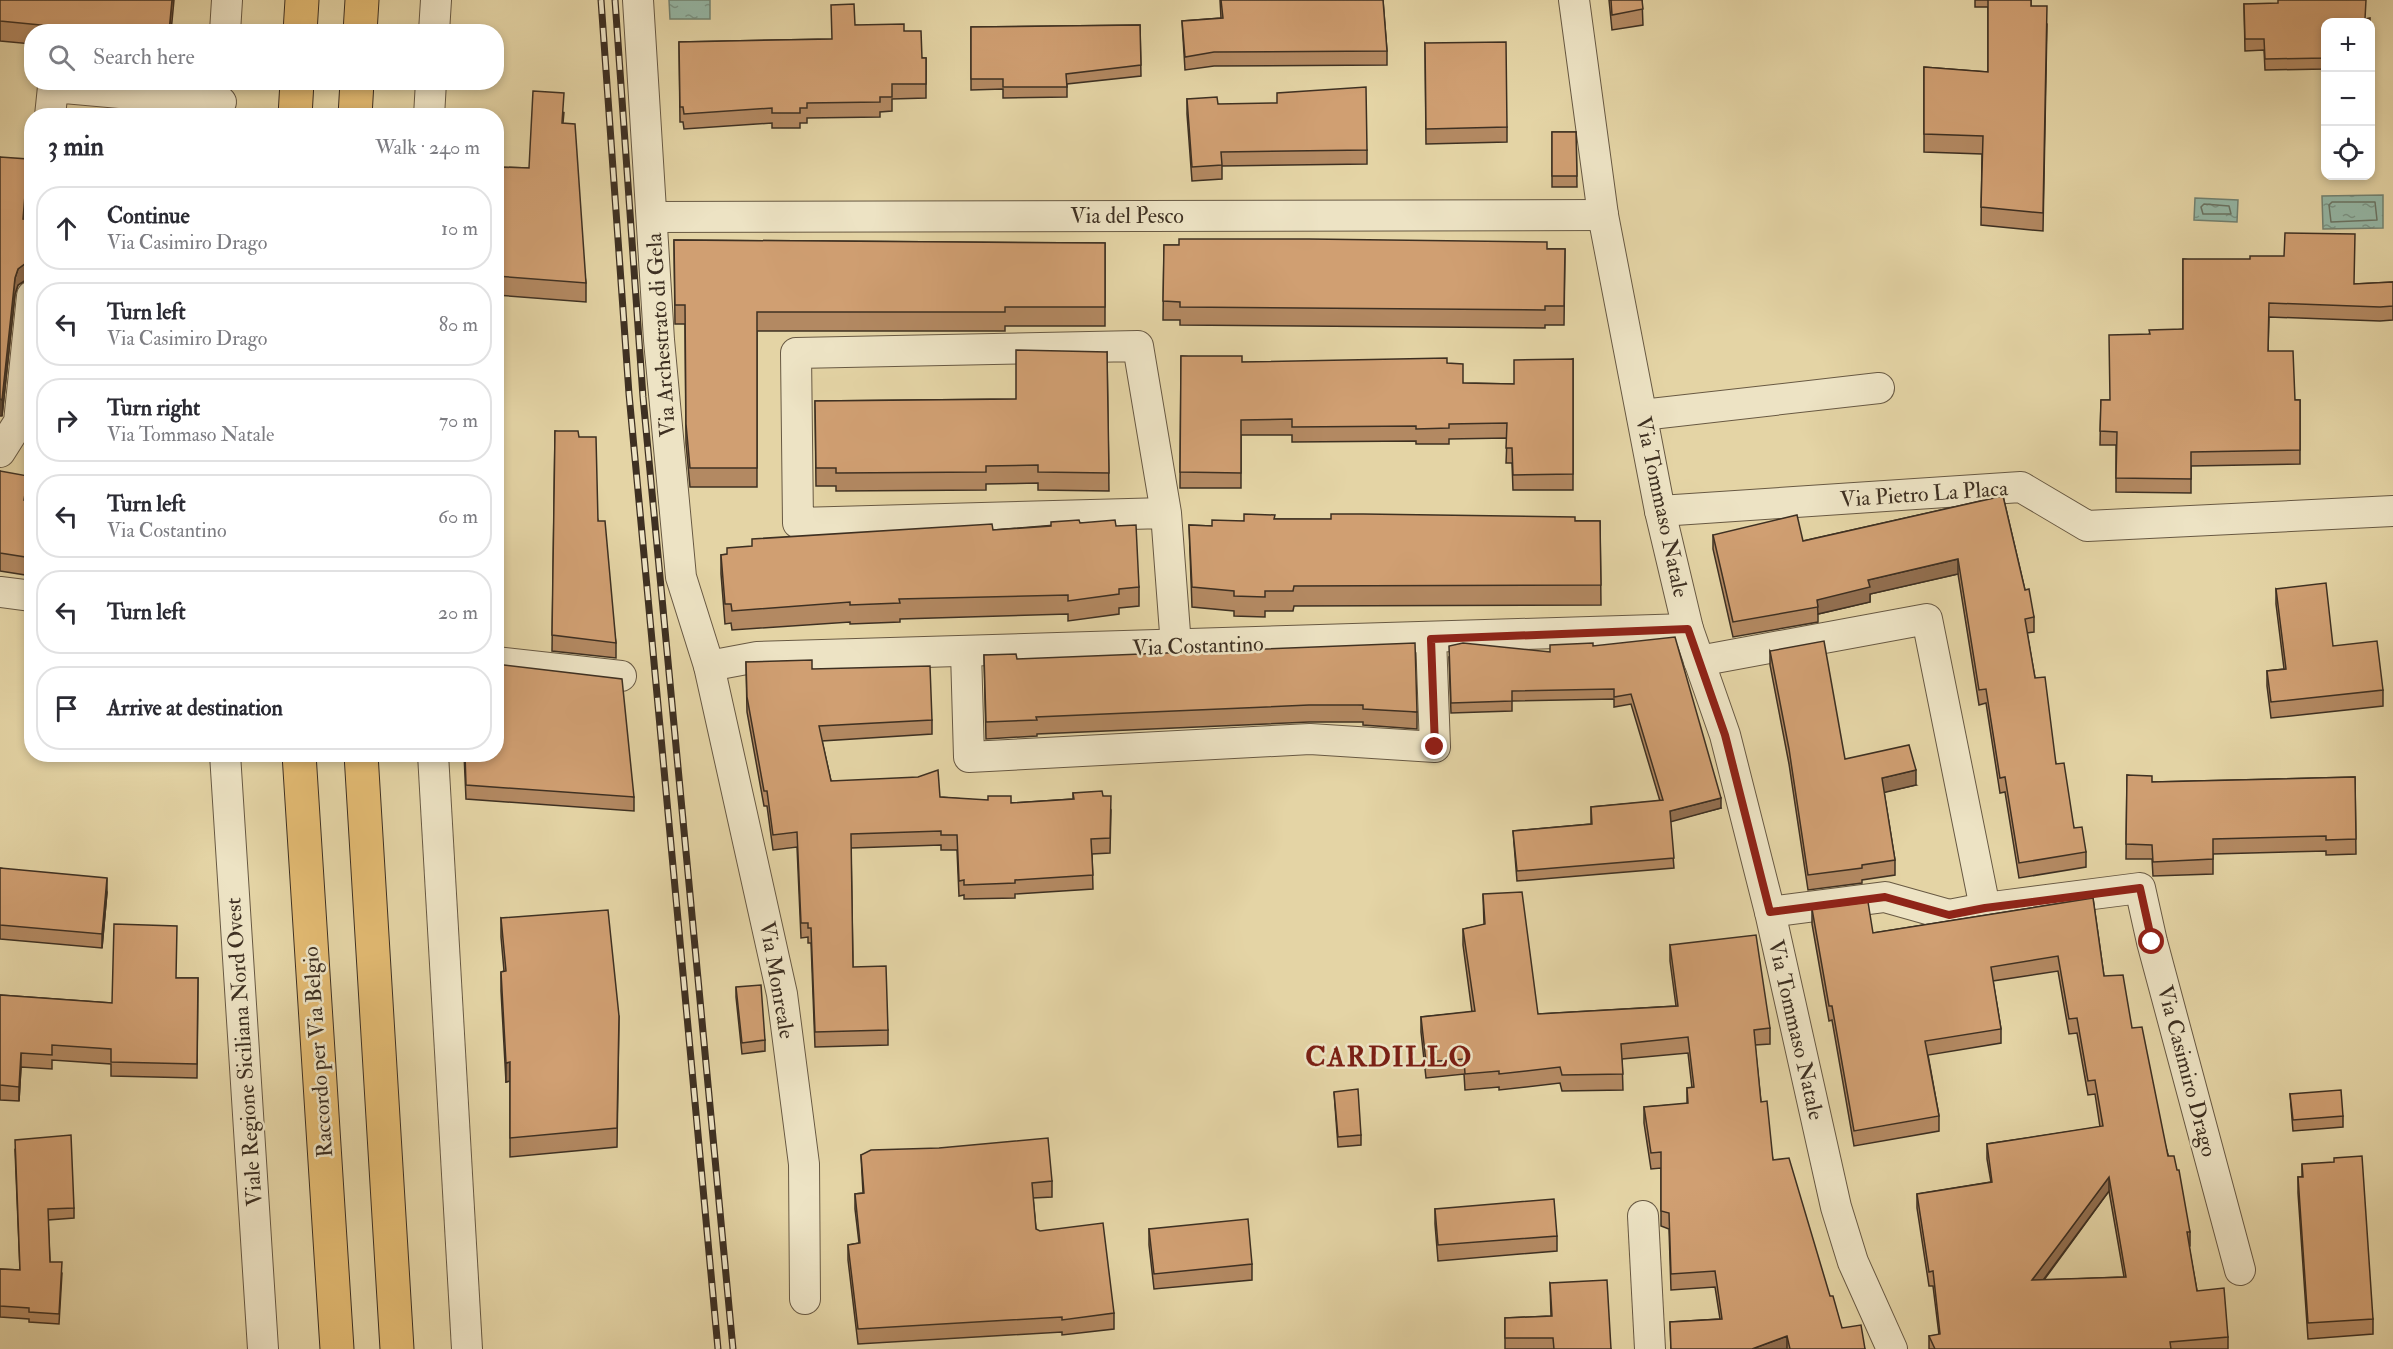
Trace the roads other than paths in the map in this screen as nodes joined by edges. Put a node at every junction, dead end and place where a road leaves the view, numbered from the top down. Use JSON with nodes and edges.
{"nodes":[{"id":1,"x":227,"y":0,"type":"edge"},
{"id":2,"x":302,"y":0,"type":"edge"},
{"id":3,"x":362,"y":0,"type":"edge"},
{"id":4,"x":436,"y":0,"type":"edge"},
{"id":5,"x":638,"y":0,"type":"edge"},
{"id":6,"x":1574,"y":0,"type":"edge"},
{"id":7,"x":226,"y":24,"type":"edge"},
{"id":8,"x":300,"y":24,"type":"edge"},
{"id":9,"x":360,"y":24,"type":"edge"},
{"id":10,"x":434,"y":24,"type":"edge"},
{"id":11,"x":297,"y":90,"type":"edge"},
{"id":12,"x":357,"y":90,"type":"edge"},
{"id":13,"x":431,"y":90,"type":"edge"},
{"id":14,"x":221,"y":100,"type":"edge"},
{"id":15,"x":51,"y":101,"type":"edge"},
{"id":16,"x":296,"y":108,"type":"edge"},
{"id":17,"x":355,"y":108,"type":"edge"},
{"id":18,"x":429,"y":108,"type":"edge"},
{"id":19,"x":1603,"y":215,"type":"junction"},
{"id":20,"x":652,"y":217,"type":"junction"},
{"id":21,"x":24,"y":374,"type":"edge"},
{"id":22,"x":1879,"y":388,"type":"dead end"},
{"id":23,"x":1642,"y":415,"type":"junction"},
{"id":24,"x":0,"y":453,"type":"edge"},
{"id":25,"x":1660,"y":511,"type":"junction"},
{"id":26,"x":2393,"y":511,"type":"edge"},
{"id":27,"x":1166,"y":513,"type":"junction"},
{"id":28,"x":0,"y":592,"type":"edge"},
{"id":29,"x":24,"y":595,"type":"edge"},
{"id":30,"x":1688,"y":629,"type":"junction"},
{"id":31,"x":1431,"y":639,"type":"junction"},
{"id":32,"x":1176,"y":646,"type":"junction"},
{"id":33,"x":966,"y":652,"type":"junction"},
{"id":34,"x":1699,"y":661,"type":"junction"},
{"id":35,"x":504,"y":663,"type":"edge"},
{"id":36,"x":709,"y":666,"type":"junction"},
{"id":37,"x":621,"y":676,"type":"edge"},
{"id":38,"x":226,"y":762,"type":"edge"},
{"id":39,"x":299,"y":762,"type":"edge"},
{"id":40,"x":361,"y":762,"type":"edge"},
{"id":41,"x":433,"y":762,"type":"edge"},
{"id":42,"x":1985,"y":908,"type":"junction"},
{"id":43,"x":1770,"y":912,"type":"junction"},
{"id":44,"x":1643,"y":1216,"type":"dead end"},
{"id":45,"x":2241,"y":1270,"type":"dead end"},
{"id":46,"x":805,"y":1299,"type":"dead end"},
{"id":47,"x":263,"y":1349,"type":"edge"},
{"id":48,"x":337,"y":1349,"type":"edge"},
{"id":49,"x":397,"y":1349,"type":"edge"},
{"id":50,"x":467,"y":1349,"type":"edge"},
{"id":51,"x":1650,"y":1349,"type":"edge"},
{"id":52,"x":1893,"y":1349,"type":"edge"}],
"edges":[{"from":1,"to":7,"type":"street"},
{"from":2,"to":8,"type":"highway"},
{"from":3,"to":9,"type":"highway"},
{"from":4,"to":10,"type":"street"},
{"from":5,"to":20,"type":"street","name":"Via Archestrato di Gela"},
{"from":6,"to":19,"type":"street","name":"Via Tommaso Natale"},
{"from":11,"to":16,"type":"highway"},
{"from":12,"to":17,"type":"highway"},
{"from":13,"to":18,"type":"street"},
{"from":14,"to":15,"type":"street"},
{"from":19,"to":20,"type":"street","name":"Via del Pesco"},
{"from":19,"to":23,"type":"street","name":"Via Tommaso Natale"},
{"from":20,"to":36,"type":"street","name":"Via Archestrato di Gela"},
{"from":21,"to":24,"type":"street"},
{"from":22,"to":23,"type":"street"},
{"from":23,"to":25,"type":"street","name":"Via Tommaso Natale"},
{"from":25,"to":26,"type":"street","name":"Via Pietro La Placa"},
{"from":25,"to":30,"type":"street","name":"Via Tommaso Natale"},
{"from":27,"to":27,"type":"street"},
{"from":27,"to":32,"type":"street"},
{"from":28,"to":29,"type":"street"},
{"from":30,"to":31,"type":"street","name":"Via Costantino"},
{"from":30,"to":34,"type":"street","name":"Via Tommaso Natale"},
{"from":31,"to":32,"type":"street","name":"Via Costantino"},
{"from":31,"to":33,"type":"street"},
{"from":32,"to":33,"type":"street","name":"Via Costantino"},
{"from":33,"to":36,"type":"street","name":"Via Costantino"},
{"from":34,"to":42,"type":"street"},
{"from":34,"to":43,"type":"street","name":"Via Tommaso Natale"},
{"from":35,"to":37,"type":"street"},
{"from":36,"to":46,"type":"street","name":"Via Monreale"},
{"from":38,"to":47,"type":"street","name":"Viale Regione Siciliana Nord Ovest"},
{"from":39,"to":48,"type":"highway","name":"Raccordo per Via Belgio"},
{"from":40,"to":49,"type":"highway"},
{"from":41,"to":50,"type":"street"},
{"from":42,"to":43,"type":"street","name":"Via Casimiro Drago"},
{"from":42,"to":45,"type":"street","name":"Via Casimiro Drago"},
{"from":43,"to":52,"type":"street","name":"Via Tommaso Natale"},
{"from":44,"to":51,"type":"street"}]}
